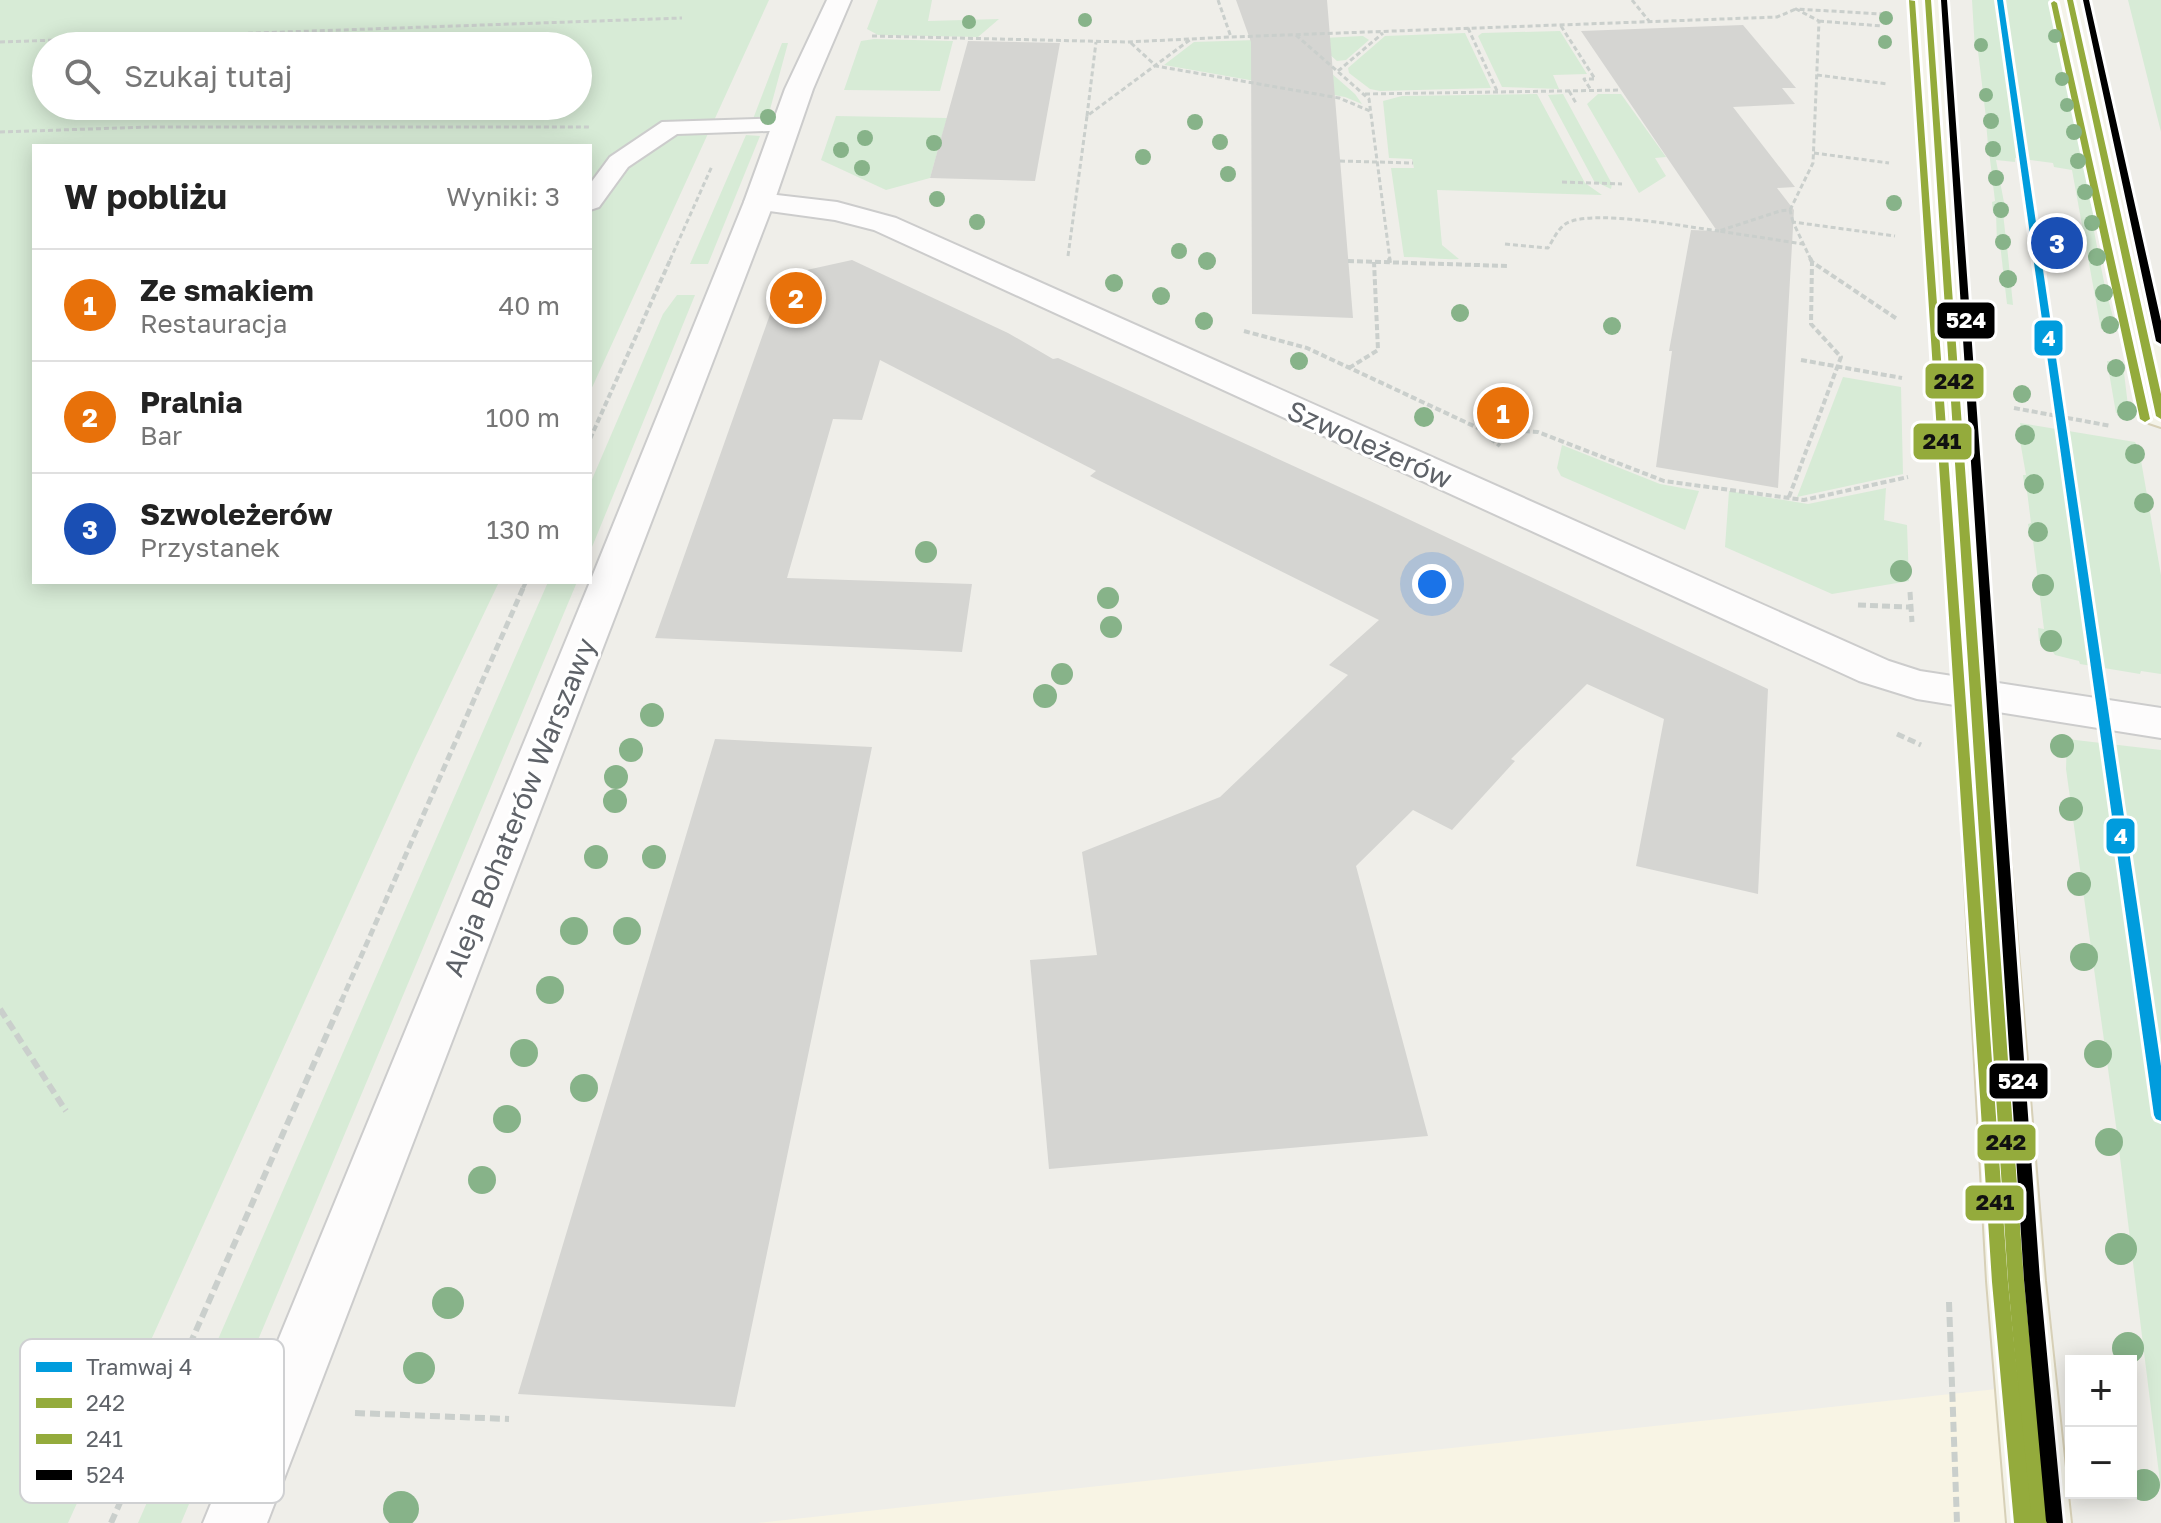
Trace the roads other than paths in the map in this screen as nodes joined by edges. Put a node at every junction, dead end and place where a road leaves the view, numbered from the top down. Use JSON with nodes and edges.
{"nodes":[{"id":1,"x":810,"y":0,"type":"edge"},
{"id":2,"x":839,"y":0,"type":"edge"},
{"id":3,"x":1928,"y":0,"type":"edge"},
{"id":4,"x":2070,"y":0,"type":"edge"},
{"id":5,"x":793,"y":107,"type":"junction"},
{"id":6,"x":592,"y":199,"type":"edge"},
{"id":7,"x":759,"y":202,"type":"junction"},
{"id":8,"x":2161,"y":416,"type":"edge"},
{"id":9,"x":1978,"y":694,"type":"junction"},
{"id":10,"x":2161,"y":723,"type":"edge"},
{"id":11,"x":284,"y":1399,"type":"edge"},
{"id":12,"x":243,"y":1503,"type":"edge"},
{"id":13,"x":235,"y":1523,"type":"edge"},
{"id":14,"x":2039,"y":1523,"type":"edge"}],
"edges":[{"from":1,"to":5,"type":"street","name":"Aleja Bohaterów Warszawy"},
{"from":2,"to":5,"type":"street","name":"Aleja Bohaterów Warszawy"},
{"from":3,"to":9,"type":"main road"},
{"from":4,"to":8,"type":"main road"},
{"from":5,"to":6,"type":"lane"},
{"from":5,"to":7,"type":"street","name":"Aleja Bohaterów Warszawy"},
{"from":7,"to":9,"type":"street","name":"Szwoleżerów"},
{"from":7,"to":11,"type":"street","name":"Aleja Bohaterów Warszawy"},
{"from":9,"to":10,"type":"street","name":"Szwoleżerów"},
{"from":9,"to":14,"type":"main road"},
{"from":12,"to":13,"type":"street","name":"Aleja Bohaterów Warszawy"}]}
